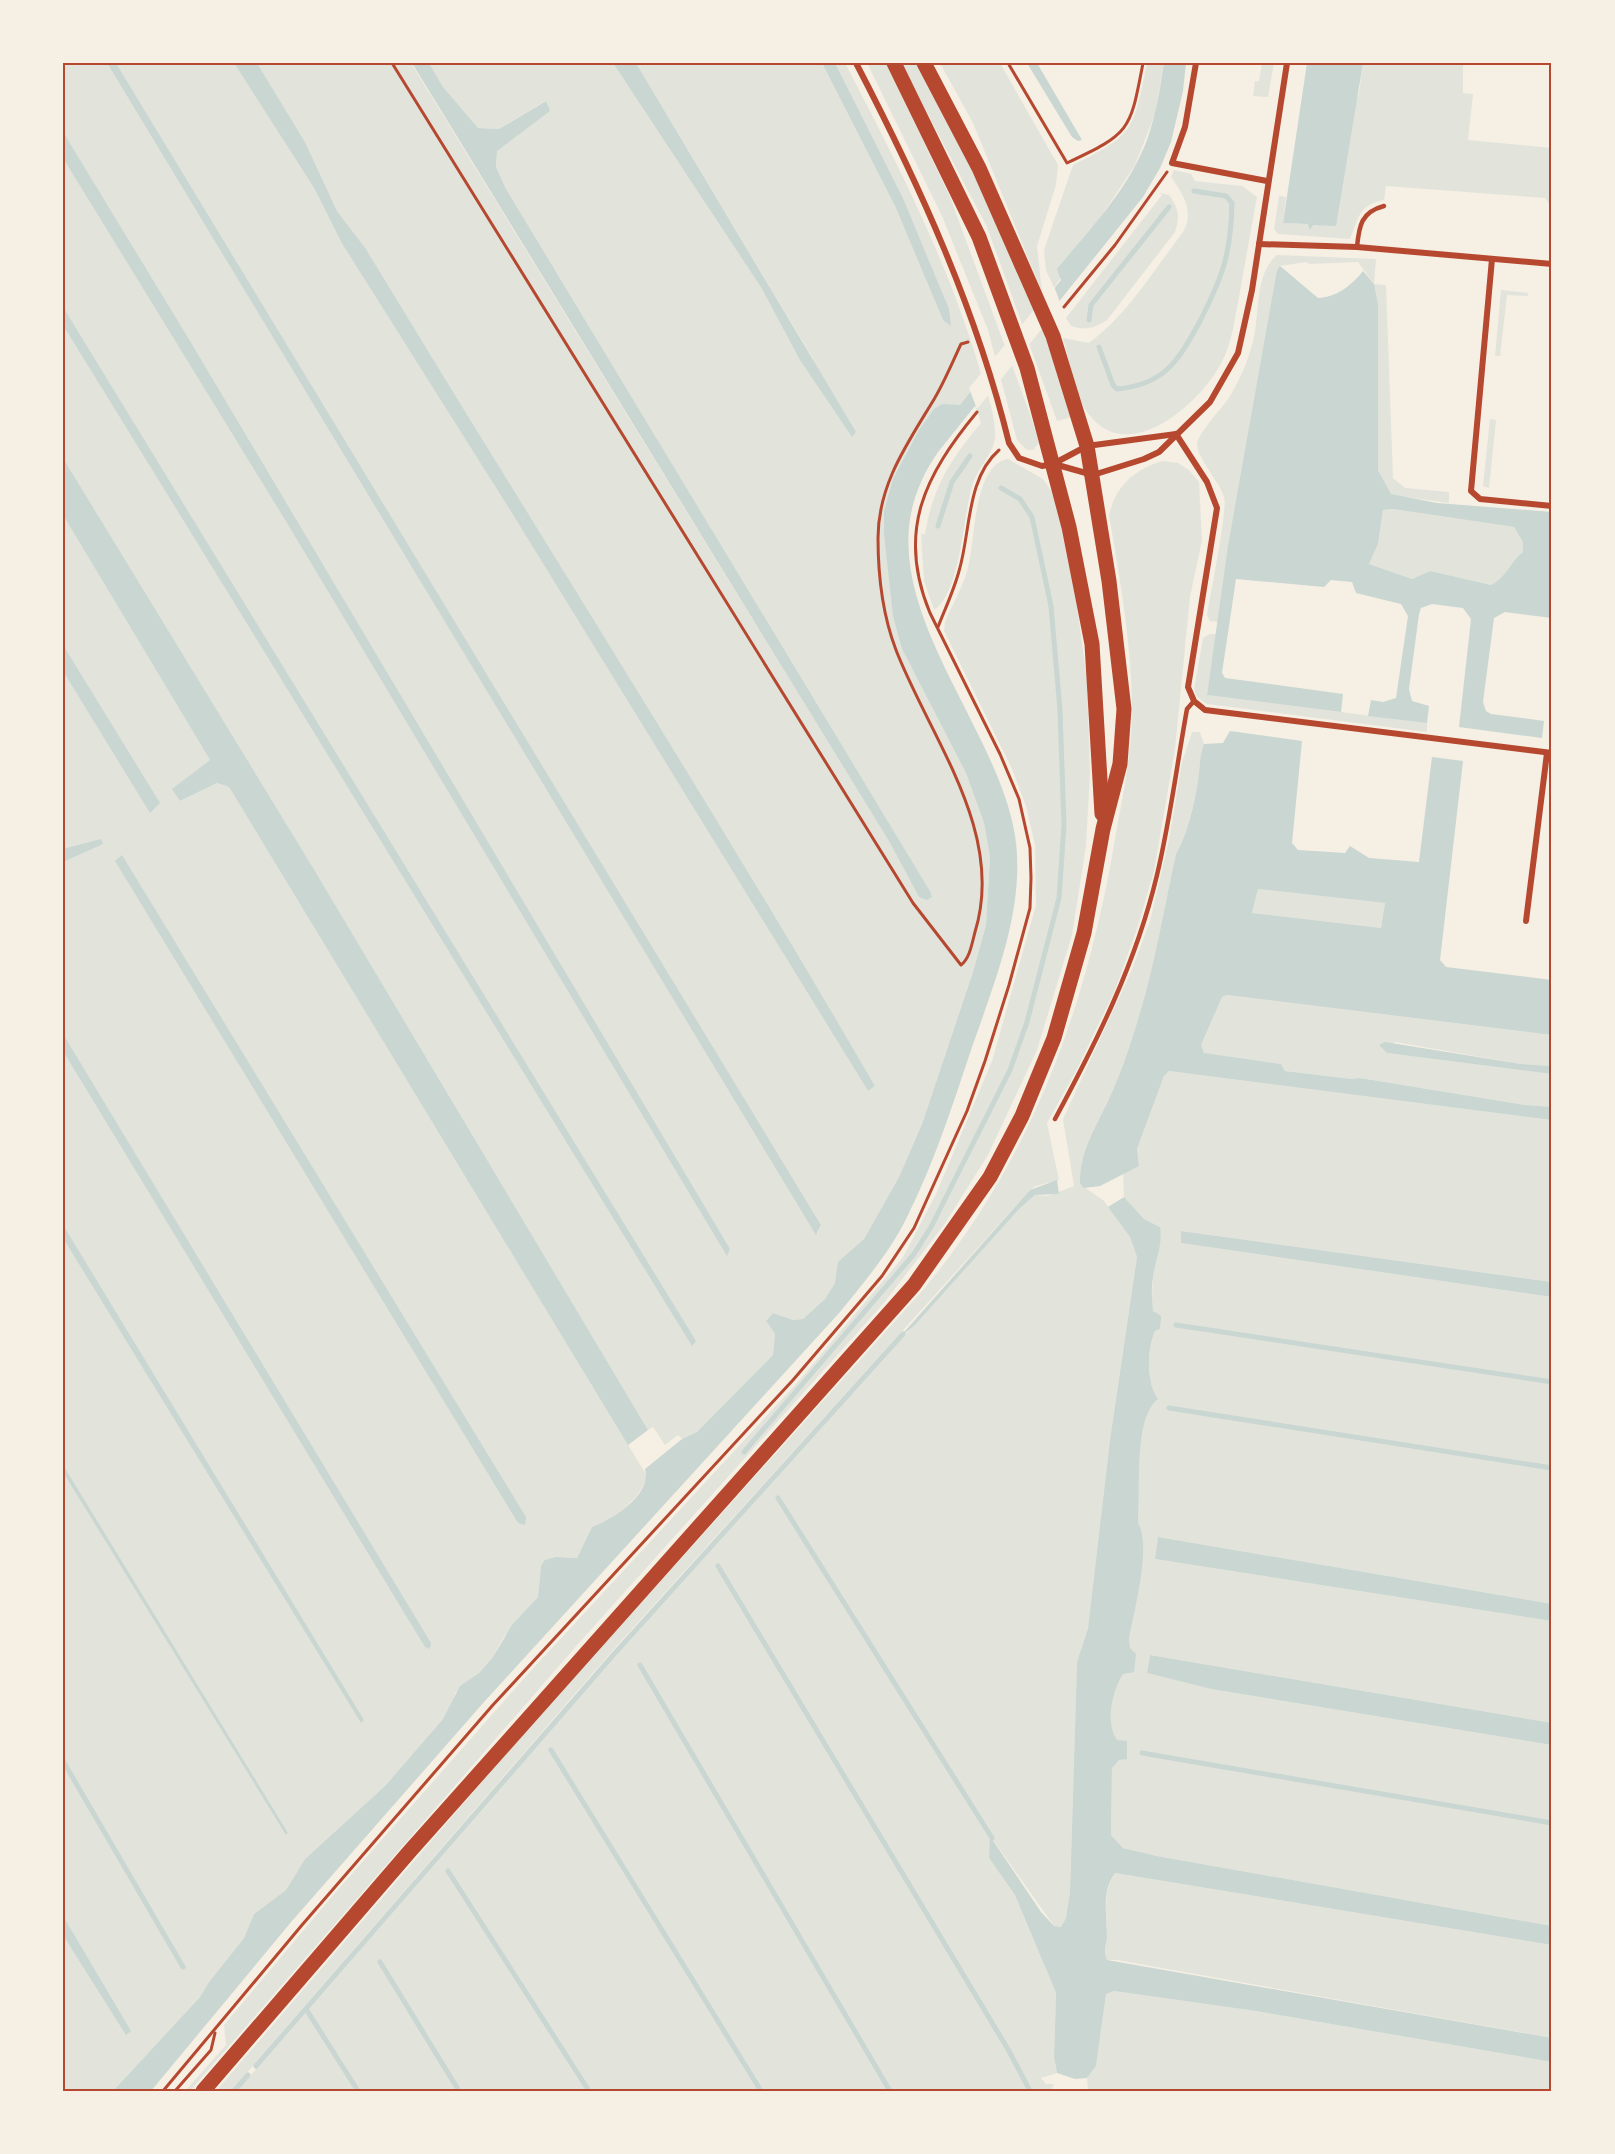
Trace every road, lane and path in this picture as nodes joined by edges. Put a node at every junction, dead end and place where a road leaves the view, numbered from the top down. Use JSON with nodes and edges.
{"nodes":[{"id":1,"x":392,"y":63,"type":"edge"},
{"id":2,"x":856,"y":63,"type":"edge"},
{"id":3,"x":894,"y":63,"type":"edge"},
{"id":4,"x":924,"y":63,"type":"edge"},
{"id":5,"x":1008,"y":63,"type":"edge"},
{"id":6,"x":1143,"y":63,"type":"edge"},
{"id":7,"x":1196,"y":63,"type":"edge"},
{"id":8,"x":1287,"y":63,"type":"edge"},
{"id":9,"x":1172,"y":163,"type":"junction"},
{"id":10,"x":1267,"y":181,"type":"junction"},
{"id":11,"x":1384,"y":206,"type":"dead end"},
{"id":12,"x":1259,"y":244,"type":"junction"},
{"id":13,"x":1357,"y":247,"type":"junction"},
{"id":14,"x":1492,"y":259,"type":"junction"},
{"id":15,"x":1552,"y":264,"type":"edge"},
{"id":16,"x":1064,"y":307,"type":"dead end"},
{"id":17,"x":980,"y":338,"type":"junction"},
{"id":18,"x":977,"y":412,"type":"dead end"},
{"id":19,"x":1176,"y":434,"type":"junction"},
{"id":20,"x":1009,"y":443,"type":"junction"},
{"id":21,"x":1087,"y":446,"type":"junction"},
{"id":22,"x":1053,"y":464,"type":"junction"},
{"id":23,"x":1093,"y":475,"type":"junction"},
{"id":24,"x":1552,"y":506,"type":"edge"},
{"id":25,"x":938,"y":627,"type":"junction"},
{"id":26,"x":1194,"y":701,"type":"junction"},
{"id":27,"x":1549,"y":753,"type":"edge"},
{"id":28,"x":1103,"y":829,"type":"junction"},
{"id":29,"x":1526,"y":921,"type":"dead end"},
{"id":30,"x":1055,"y":1119,"type":"dead end"},
{"id":31,"x":215,"y":2031,"type":"junction"},
{"id":32,"x":163,"y":2091,"type":"edge"},
{"id":33,"x":175,"y":2091,"type":"edge"},
{"id":34,"x":203,"y":2091,"type":"edge"}],
"edges":[{"from":1,"to":17,"type":"path"},
{"from":2,"to":17,"type":"street"},
{"from":3,"to":22,"type":"main road"},
{"from":4,"to":21,"type":"main road"},
{"from":5,"to":6,"type":"path"},
{"from":7,"to":9,"type":"street"},
{"from":8,"to":10,"type":"street"},
{"from":9,"to":10,"type":"street"},
{"from":9,"to":16,"type":"path"},
{"from":10,"to":12,"type":"street"},
{"from":11,"to":13,"type":"lane"},
{"from":12,"to":13,"type":"street"},
{"from":12,"to":19,"type":"street"},
{"from":13,"to":14,"type":"street"},
{"from":14,"to":15,"type":"street"},
{"from":14,"to":24,"type":"street"},
{"from":17,"to":20,"type":"street"},
{"from":18,"to":25,"type":"path"},
{"from":19,"to":21,"type":"street"},
{"from":19,"to":23,"type":"street"},
{"from":19,"to":26,"type":"street"},
{"from":20,"to":22,"type":"street"},
{"from":20,"to":25,"type":"path"},
{"from":21,"to":22,"type":"street"},
{"from":21,"to":23,"type":"main road"},
{"from":22,"to":23,"type":"street"},
{"from":22,"to":28,"type":"main road"},
{"from":23,"to":28,"type":"main road"},
{"from":25,"to":31,"type":"path"},
{"from":26,"to":27,"type":"street"},
{"from":26,"to":30,"type":"lane"},
{"from":27,"to":29,"type":"street"},
{"from":28,"to":34,"type":"main road"},
{"from":31,"to":32,"type":"path"},
{"from":31,"to":33,"type":"path"}]}
